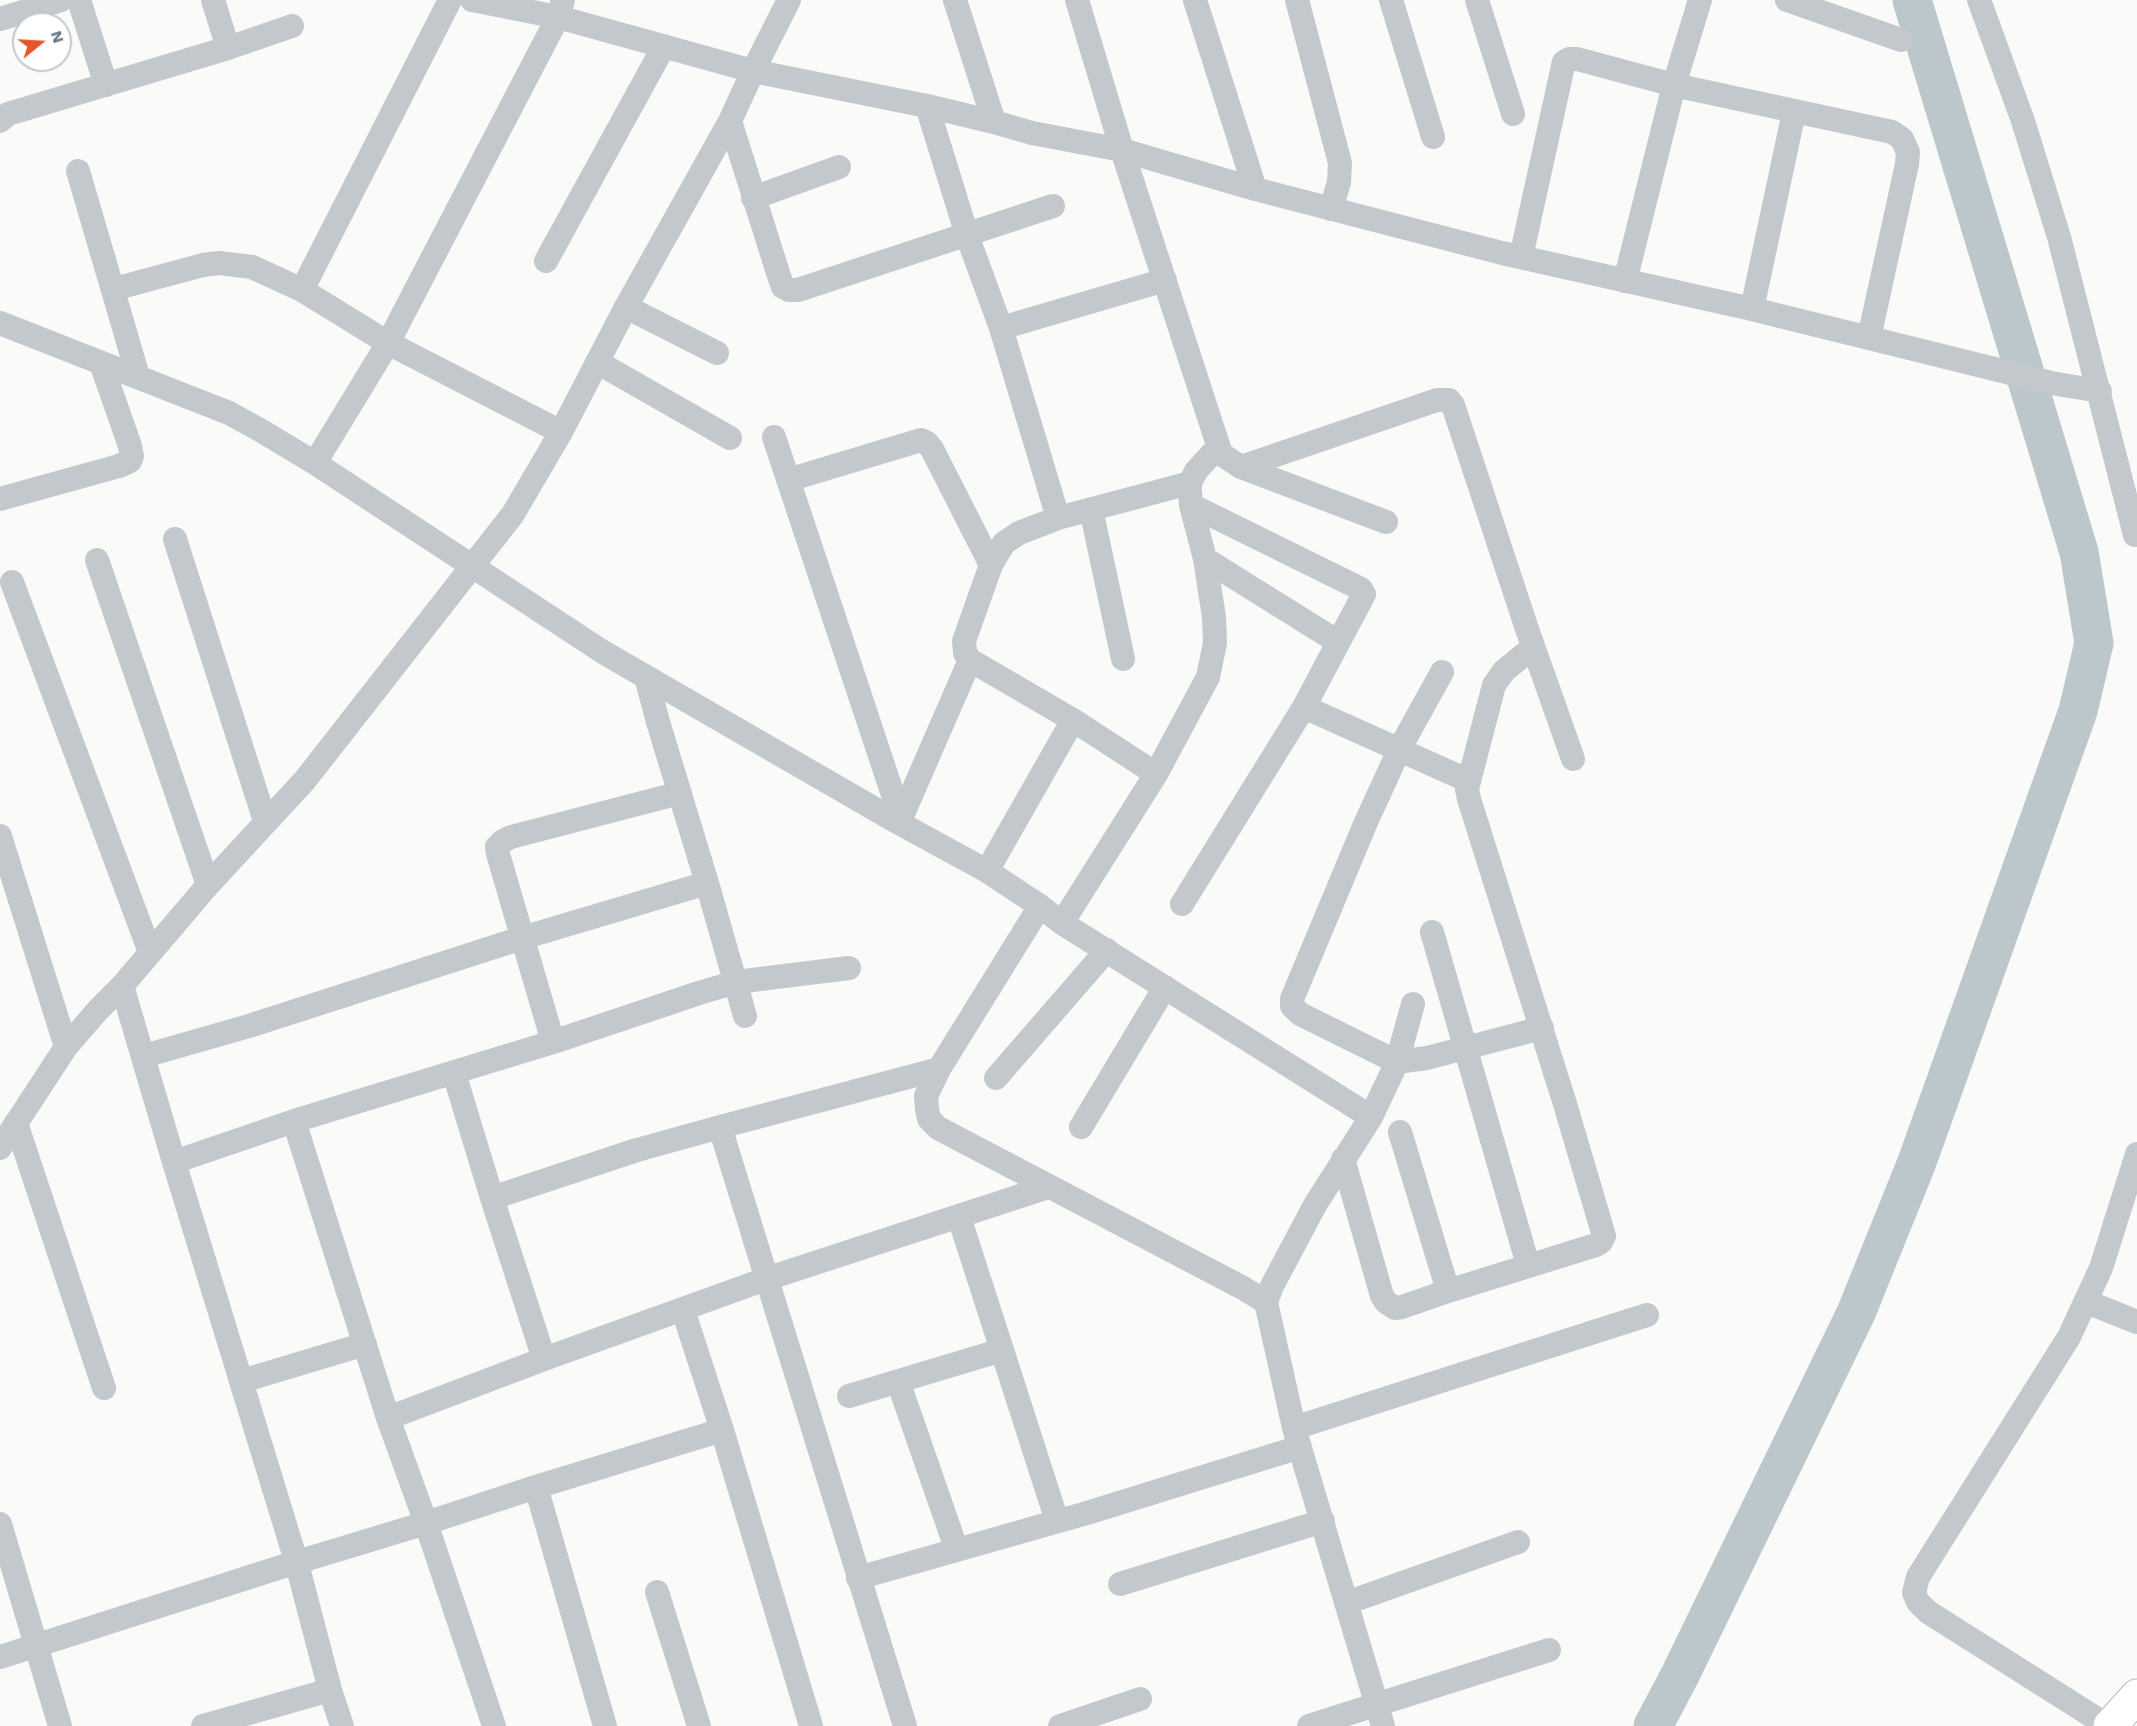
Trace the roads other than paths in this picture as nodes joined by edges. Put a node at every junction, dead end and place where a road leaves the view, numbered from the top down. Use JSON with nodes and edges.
{"nodes":[{"id":1,"x":60,"y":0,"type":"edge"},
{"id":2,"x":79,"y":0,"type":"edge"},
{"id":3,"x":213,"y":0,"type":"edge"},
{"id":4,"x":450,"y":0,"type":"edge"},
{"id":5,"x":472,"y":0,"type":"edge"},
{"id":6,"x":789,"y":0,"type":"edge"},
{"id":7,"x":955,"y":0,"type":"edge"},
{"id":8,"x":1077,"y":0,"type":"edge"},
{"id":9,"x":1195,"y":0,"type":"edge"},
{"id":10,"x":1297,"y":0,"type":"edge"},
{"id":11,"x":1391,"y":0,"type":"edge"},
{"id":12,"x":1477,"y":0,"type":"edge"},
{"id":13,"x":1700,"y":0,"type":"edge"},
{"id":14,"x":1787,"y":0,"type":"edge"},
{"id":15,"x":1979,"y":0,"type":"edge"},
{"id":16,"x":560,"y":9,"type":"edge"},
{"id":17,"x":0,"y":19,"type":"edge"},
{"id":18,"x":292,"y":26,"type":"dead end"},
{"id":19,"x":1901,"y":40,"type":"dead end"},
{"id":20,"x":664,"y":46,"type":"junction"},
{"id":21,"x":228,"y":48,"type":"junction"},
{"id":22,"x":753,"y":71,"type":"junction"},
{"id":23,"x":1674,"y":85,"type":"junction"},
{"id":24,"x":106,"y":86,"type":"junction"},
{"id":25,"x":927,"y":106,"type":"junction"},
{"id":26,"x":1794,"y":112,"type":"junction"},
{"id":27,"x":1513,"y":114,"type":"dead end"},
{"id":28,"x":0,"y":121,"type":"edge"},
{"id":29,"x":730,"y":121,"type":"junction"},
{"id":30,"x":994,"y":122,"type":"junction"},
{"id":31,"x":1433,"y":137,"type":"dead end"},
{"id":32,"x":1122,"y":150,"type":"junction"},
{"id":33,"x":839,"y":167,"type":"dead end"},
{"id":34,"x":78,"y":171,"type":"dead end"},
{"id":35,"x":1255,"y":189,"type":"junction"},
{"id":36,"x":753,"y":198,"type":"junction"},
{"id":37,"x":1053,"y":206,"type":"dead end"},
{"id":38,"x":1332,"y":209,"type":"junction"},
{"id":39,"x":967,"y":235,"type":"junction"},
{"id":40,"x":1521,"y":257,"type":"junction"},
{"id":41,"x":546,"y":261,"type":"dead end"},
{"id":42,"x":1165,"y":280,"type":"junction"},
{"id":43,"x":1624,"y":281,"type":"junction"},
{"id":44,"x":114,"y":289,"type":"junction"},
{"id":45,"x":302,"y":290,"type":"junction"},
{"id":46,"x":626,"y":307,"type":"junction"},
{"id":47,"x":1752,"y":309,"type":"junction"},
{"id":48,"x":0,"y":323,"type":"edge"},
{"id":49,"x":1001,"y":328,"type":"junction"},
{"id":50,"x":1869,"y":338,"type":"junction"},
{"id":51,"x":388,"y":343,"type":"junction"},
{"id":52,"x":717,"y":353,"type":"dead end"},
{"id":53,"x":597,"y":362,"type":"junction"},
{"id":54,"x":101,"y":363,"type":"junction"},
{"id":55,"x":138,"y":376,"type":"junction"},
{"id":56,"x":2100,"y":391,"type":"junction"},
{"id":57,"x":561,"y":432,"type":"junction"},
{"id":58,"x":774,"y":437,"type":"dead end"},
{"id":59,"x":730,"y":438,"type":"dead end"},
{"id":60,"x":1218,"y":447,"type":"junction"},
{"id":61,"x":315,"y":463,"type":"junction"},
{"id":62,"x":1241,"y":467,"type":"junction"},
{"id":63,"x":788,"y":480,"type":"junction"},
{"id":64,"x":1190,"y":494,"type":"junction"},
{"id":65,"x":0,"y":499,"type":"edge"},
{"id":66,"x":1091,"y":509,"type":"junction"},
{"id":67,"x":1058,"y":518,"type":"junction"},
{"id":68,"x":1386,"y":522,"type":"dead end"},
{"id":69,"x":2135,"y":535,"type":"dead end"},
{"id":70,"x":175,"y":540,"type":"dead end"},
{"id":71,"x":1205,"y":559,"type":"junction"},
{"id":72,"x":97,"y":560,"type":"dead end"},
{"id":73,"x":991,"y":565,"type":"junction"},
{"id":74,"x":473,"y":567,"type":"junction"},
{"id":75,"x":12,"y":582,"type":"dead end"},
{"id":76,"x":1338,"y":642,"type":"junction"},
{"id":77,"x":1533,"y":647,"type":"junction"},
{"id":78,"x":969,"y":660,"type":"junction"},
{"id":79,"x":1123,"y":660,"type":"dead end"},
{"id":80,"x":1442,"y":672,"type":"dead end"},
{"id":81,"x":646,"y":677,"type":"junction"},
{"id":82,"x":1304,"y":707,"type":"junction"},
{"id":83,"x":1073,"y":720,"type":"junction"},
{"id":84,"x":1400,"y":748,"type":"junction"},
{"id":85,"x":1573,"y":759,"type":"dead end"},
{"id":86,"x":1156,"y":774,"type":"junction"},
{"id":87,"x":1469,"y":781,"type":"junction"},
{"id":88,"x":680,"y":793,"type":"junction"},
{"id":89,"x":266,"y":821,"type":"junction"},
{"id":90,"x":900,"y":821,"type":"junction"},
{"id":91,"x":0,"y":836,"type":"edge"},
{"id":92,"x":987,"y":871,"type":"junction"},
{"id":93,"x":707,"y":883,"type":"junction"},
{"id":94,"x":208,"y":885,"type":"junction"},
{"id":95,"x":1182,"y":904,"type":"dead end"},
{"id":96,"x":1040,"y":906,"type":"junction"},
{"id":97,"x":1062,"y":923,"type":"junction"},
{"id":98,"x":1432,"y":932,"type":"dead end"},
{"id":99,"x":522,"y":938,"type":"junction"},
{"id":100,"x":1107,"y":950,"type":"junction"},
{"id":101,"x":150,"y":952,"type":"junction"},
{"id":102,"x":849,"y":968,"type":"dead end"},
{"id":103,"x":736,"y":982,"type":"junction"},
{"id":104,"x":122,"y":986,"type":"junction"},
{"id":105,"x":1165,"y":987,"type":"junction"},
{"id":106,"x":1413,"y":1004,"type":"dead end"},
{"id":107,"x":745,"y":1016,"type":"dead end"},
{"id":108,"x":1542,"y":1028,"type":"junction"},
{"id":109,"x":552,"y":1042,"type":"junction"},
{"id":110,"x":66,"y":1047,"type":"junction"},
{"id":111,"x":1467,"y":1047,"type":"junction"},
{"id":112,"x":144,"y":1056,"type":"junction"},
{"id":113,"x":1397,"y":1062,"type":"junction"},
{"id":114,"x":939,"y":1069,"type":"junction"},
{"id":115,"x":454,"y":1073,"type":"junction"},
{"id":116,"x":996,"y":1078,"type":"dead end"},
{"id":117,"x":1371,"y":1117,"type":"junction"},
{"id":118,"x":294,"y":1121,"type":"junction"},
{"id":119,"x":16,"y":1123,"type":"junction"},
{"id":120,"x":720,"y":1127,"type":"junction"},
{"id":121,"x":1081,"y":1127,"type":"dead end"},
{"id":122,"x":1401,"y":1132,"type":"dead end"},
{"id":123,"x":0,"y":1148,"type":"edge"},
{"id":124,"x":2137,"y":1154,"type":"edge"},
{"id":125,"x":1343,"y":1159,"type":"junction"},
{"id":126,"x":174,"y":1162,"type":"junction"},
{"id":127,"x":1048,"y":1187,"type":"junction"},
{"id":128,"x":492,"y":1198,"type":"junction"},
{"id":129,"x":959,"y":1216,"type":"junction"},
{"id":130,"x":1528,"y":1265,"type":"junction"},
{"id":131,"x":766,"y":1279,"type":"junction"},
{"id":132,"x":1448,"y":1291,"type":"junction"},
{"id":133,"x":1266,"y":1302,"type":"junction"},
{"id":134,"x":2087,"y":1302,"type":"junction"},
{"id":135,"x":683,"y":1310,"type":"junction"},
{"id":136,"x":1647,"y":1315,"type":"dead end"},
{"id":137,"x":2137,"y":1322,"type":"edge"},
{"id":138,"x":365,"y":1344,"type":"junction"},
{"id":139,"x":1002,"y":1350,"type":"junction"},
{"id":140,"x":544,"y":1359,"type":"junction"},
{"id":141,"x":242,"y":1381,"type":"junction"},
{"id":142,"x":898,"y":1381,"type":"junction"},
{"id":143,"x":104,"y":1388,"type":"dead end"},
{"id":144,"x":849,"y":1396,"type":"dead end"},
{"id":145,"x":388,"y":1418,"type":"junction"},
{"id":146,"x":722,"y":1430,"type":"junction"},
{"id":147,"x":1297,"y":1437,"type":"junction"},
{"id":148,"x":536,"y":1487,"type":"junction"},
{"id":149,"x":1057,"y":1521,"type":"junction"},
{"id":150,"x":1323,"y":1521,"type":"junction"},
{"id":151,"x":426,"y":1523,"type":"junction"},
{"id":152,"x":0,"y":1524,"type":"edge"},
{"id":153,"x":1518,"y":1542,"type":"dead end"},
{"id":154,"x":956,"y":1548,"type":"junction"},
{"id":155,"x":297,"y":1564,"type":"junction"},
{"id":156,"x":858,"y":1578,"type":"junction"},
{"id":157,"x":1120,"y":1584,"type":"dead end"},
{"id":158,"x":657,"y":1592,"type":"dead end"},
{"id":159,"x":1346,"y":1602,"type":"junction"},
{"id":160,"x":37,"y":1647,"type":"junction"},
{"id":161,"x":1549,"y":1650,"type":"dead end"},
{"id":162,"x":0,"y":1657,"type":"edge"},
{"id":163,"x":330,"y":1690,"type":"junction"},
{"id":164,"x":2137,"y":1696,"type":"edge"},
{"id":165,"x":1140,"y":1699,"type":"dead end"},
{"id":166,"x":1380,"y":1715,"type":"edge"},
{"id":167,"x":60,"y":1726,"type":"edge"},
{"id":168,"x":203,"y":1726,"type":"edge"},
{"id":169,"x":342,"y":1726,"type":"edge"},
{"id":170,"x":494,"y":1726,"type":"edge"},
{"id":171,"x":605,"y":1726,"type":"edge"},
{"id":172,"x":699,"y":1726,"type":"edge"},
{"id":173,"x":811,"y":1726,"type":"edge"},
{"id":174,"x":905,"y":1726,"type":"edge"},
{"id":175,"x":1060,"y":1726,"type":"edge"},
{"id":176,"x":1309,"y":1726,"type":"edge"},
{"id":177,"x":2109,"y":1726,"type":"edge"}],
"edges":[{"from":1,"to":17,"type":"street"},
{"from":2,"to":24,"type":"street"},
{"from":3,"to":21,"type":"street"},
{"from":4,"to":45,"type":"street"},
{"from":5,"to":16,"type":"street"},
{"from":6,"to":22,"type":"street"},
{"from":7,"to":30,"type":"street"},
{"from":8,"to":32,"type":"street"},
{"from":9,"to":35,"type":"street"},
{"from":10,"to":38,"type":"street"},
{"from":11,"to":31,"type":"street"},
{"from":12,"to":27,"type":"street"},
{"from":13,"to":23,"type":"street"},
{"from":14,"to":19,"type":"street"},
{"from":15,"to":56,"type":"street"},
{"from":16,"to":20,"type":"street"},
{"from":16,"to":51,"type":"street"},
{"from":18,"to":21,"type":"street"},
{"from":20,"to":22,"type":"street"},
{"from":20,"to":41,"type":"street"},
{"from":21,"to":24,"type":"street"},
{"from":22,"to":25,"type":"street"},
{"from":22,"to":29,"type":"street"},
{"from":23,"to":26,"type":"street"},
{"from":23,"to":40,"type":"street"},
{"from":23,"to":43,"type":"street"},
{"from":24,"to":28,"type":"street"},
{"from":25,"to":30,"type":"street"},
{"from":25,"to":39,"type":"street"},
{"from":26,"to":47,"type":"street"},
{"from":26,"to":50,"type":"street"},
{"from":29,"to":36,"type":"street"},
{"from":29,"to":46,"type":"street"},
{"from":30,"to":32,"type":"street"},
{"from":32,"to":35,"type":"street"},
{"from":32,"to":42,"type":"street"},
{"from":33,"to":36,"type":"street"},
{"from":34,"to":44,"type":"street"},
{"from":35,"to":38,"type":"street"},
{"from":36,"to":39,"type":"street"},
{"from":37,"to":39,"type":"street"},
{"from":38,"to":40,"type":"street"},
{"from":39,"to":49,"type":"street"},
{"from":40,"to":43,"type":"street"},
{"from":42,"to":49,"type":"street"},
{"from":42,"to":60,"type":"street"},
{"from":43,"to":47,"type":"street"},
{"from":44,"to":45,"type":"street"},
{"from":44,"to":55,"type":"street"},
{"from":45,"to":51,"type":"street"},
{"from":46,"to":52,"type":"street"},
{"from":46,"to":53,"type":"street"},
{"from":47,"to":50,"type":"street"},
{"from":48,"to":54,"type":"street"},
{"from":49,"to":67,"type":"street"},
{"from":50,"to":56,"type":"street"},
{"from":51,"to":57,"type":"street"},
{"from":51,"to":61,"type":"street"},
{"from":53,"to":57,"type":"street"},
{"from":53,"to":59,"type":"street"},
{"from":54,"to":55,"type":"street"},
{"from":54,"to":65,"type":"street"},
{"from":55,"to":61,"type":"street"},
{"from":56,"to":69,"type":"street"},
{"from":57,"to":74,"type":"street"},
{"from":58,"to":63,"type":"street"},
{"from":60,"to":62,"type":"street"},
{"from":60,"to":64,"type":"street"},
{"from":61,"to":74,"type":"street"},
{"from":62,"to":68,"type":"street"},
{"from":62,"to":77,"type":"street"},
{"from":63,"to":73,"type":"street"},
{"from":63,"to":90,"type":"street"},
{"from":64,"to":66,"type":"street"},
{"from":64,"to":71,"type":"street"},
{"from":64,"to":76,"type":"street"},
{"from":66,"to":67,"type":"street"},
{"from":66,"to":79,"type":"street"},
{"from":67,"to":73,"type":"street"},
{"from":70,"to":89,"type":"street"},
{"from":71,"to":76,"type":"street"},
{"from":71,"to":86,"type":"street"},
{"from":72,"to":94,"type":"street"},
{"from":73,"to":78,"type":"street"},
{"from":74,"to":81,"type":"street"},
{"from":74,"to":89,"type":"street"},
{"from":75,"to":101,"type":"street"},
{"from":76,"to":82,"type":"street"},
{"from":77,"to":85,"type":"street"},
{"from":77,"to":87,"type":"street"},
{"from":78,"to":83,"type":"street"},
{"from":78,"to":90,"type":"street"},
{"from":80,"to":84,"type":"street"},
{"from":81,"to":88,"type":"street"},
{"from":81,"to":90,"type":"street"},
{"from":82,"to":84,"type":"street"},
{"from":82,"to":95,"type":"street"},
{"from":83,"to":86,"type":"street"},
{"from":83,"to":92,"type":"street"},
{"from":84,"to":87,"type":"street"},
{"from":84,"to":113,"type":"street"},
{"from":86,"to":97,"type":"street"},
{"from":87,"to":108,"type":"street"},
{"from":88,"to":93,"type":"street"},
{"from":88,"to":99,"type":"street"},
{"from":89,"to":94,"type":"street"},
{"from":90,"to":92,"type":"street"},
{"from":91,"to":110,"type":"street"},
{"from":92,"to":96,"type":"street"},
{"from":93,"to":99,"type":"street"},
{"from":93,"to":103,"type":"street"},
{"from":94,"to":101,"type":"street"},
{"from":96,"to":97,"type":"street"},
{"from":96,"to":114,"type":"street"},
{"from":97,"to":100,"type":"street"},
{"from":98,"to":111,"type":"street"},
{"from":99,"to":109,"type":"street"},
{"from":99,"to":112,"type":"street"},
{"from":100,"to":105,"type":"street"},
{"from":100,"to":116,"type":"street"},
{"from":101,"to":104,"type":"street"},
{"from":102,"to":103,"type":"street"},
{"from":103,"to":107,"type":"street"},
{"from":103,"to":109,"type":"street"},
{"from":104,"to":110,"type":"street"},
{"from":104,"to":112,"type":"street"},
{"from":105,"to":117,"type":"street"},
{"from":105,"to":121,"type":"street"},
{"from":106,"to":113,"type":"street"},
{"from":108,"to":111,"type":"street"},
{"from":108,"to":130,"type":"street"},
{"from":109,"to":115,"type":"street"},
{"from":110,"to":119,"type":"street"},
{"from":111,"to":113,"type":"street"},
{"from":111,"to":130,"type":"street"},
{"from":112,"to":126,"type":"street"},
{"from":113,"to":117,"type":"street"},
{"from":114,"to":120,"type":"street"},
{"from":114,"to":127,"type":"street"},
{"from":115,"to":118,"type":"street"},
{"from":115,"to":128,"type":"street"},
{"from":117,"to":125,"type":"street"},
{"from":118,"to":126,"type":"street"},
{"from":118,"to":138,"type":"street"},
{"from":119,"to":123,"type":"street"},
{"from":119,"to":143,"type":"street"},
{"from":120,"to":128,"type":"street"},
{"from":120,"to":131,"type":"street"},
{"from":122,"to":132,"type":"street"},
{"from":124,"to":134,"type":"street"},
{"from":125,"to":132,"type":"street"},
{"from":125,"to":133,"type":"street"},
{"from":126,"to":141,"type":"street"},
{"from":127,"to":129,"type":"street"},
{"from":127,"to":133,"type":"street"},
{"from":128,"to":140,"type":"street"},
{"from":129,"to":131,"type":"street"},
{"from":129,"to":139,"type":"street"},
{"from":130,"to":132,"type":"street"},
{"from":131,"to":135,"type":"street"},
{"from":131,"to":156,"type":"street"},
{"from":133,"to":147,"type":"street"},
{"from":134,"to":137,"type":"street"},
{"from":134,"to":177,"type":"street"},
{"from":135,"to":140,"type":"street"},
{"from":135,"to":146,"type":"street"},
{"from":136,"to":147,"type":"street"},
{"from":138,"to":141,"type":"street"},
{"from":138,"to":145,"type":"street"},
{"from":139,"to":142,"type":"street"},
{"from":139,"to":149,"type":"street"},
{"from":140,"to":145,"type":"street"},
{"from":141,"to":155,"type":"street"},
{"from":142,"to":144,"type":"street"},
{"from":142,"to":154,"type":"street"},
{"from":145,"to":151,"type":"street"},
{"from":146,"to":148,"type":"street"},
{"from":146,"to":173,"type":"street"},
{"from":147,"to":149,"type":"street"},
{"from":147,"to":150,"type":"street"},
{"from":148,"to":151,"type":"street"},
{"from":148,"to":171,"type":"street"},
{"from":149,"to":154,"type":"street"},
{"from":150,"to":157,"type":"street"},
{"from":150,"to":159,"type":"street"},
{"from":151,"to":155,"type":"street"},
{"from":151,"to":170,"type":"street"},
{"from":152,"to":160,"type":"street"},
{"from":153,"to":159,"type":"street"},
{"from":154,"to":156,"type":"street"},
{"from":155,"to":160,"type":"street"},
{"from":155,"to":163,"type":"street"},
{"from":156,"to":174,"type":"street"},
{"from":158,"to":172,"type":"street"},
{"from":159,"to":166,"type":"street"},
{"from":160,"to":162,"type":"street"},
{"from":160,"to":167,"type":"street"},
{"from":161,"to":166,"type":"street"},
{"from":163,"to":168,"type":"street"},
{"from":163,"to":169,"type":"street"},
{"from":164,"to":177,"type":"main road"},
{"from":165,"to":175,"type":"street"},
{"from":166,"to":176,"type":"street"}]}
